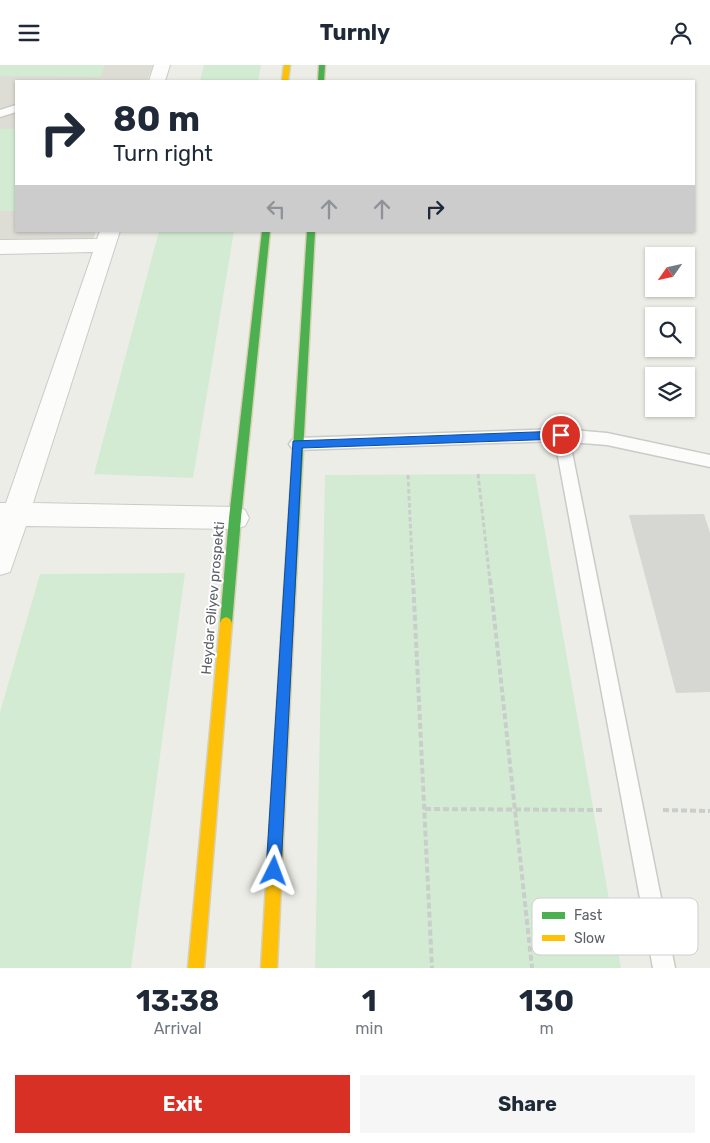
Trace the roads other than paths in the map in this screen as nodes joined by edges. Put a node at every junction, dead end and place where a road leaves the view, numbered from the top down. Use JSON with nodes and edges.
{"nodes":[{"id":1,"x":162,"y":65,"type":"edge"},
{"id":2,"x":286,"y":65,"type":"edge"},
{"id":3,"x":322,"y":65,"type":"edge"},
{"id":4,"x":156,"y":80,"type":"edge"},
{"id":5,"x":284,"y":80,"type":"edge"},
{"id":6,"x":321,"y":80,"type":"edge"},
{"id":7,"x":15,"y":108,"type":"edge"},
{"id":8,"x":0,"y":114,"type":"edge"},
{"id":9,"x":266,"y":232,"type":"edge"},
{"id":10,"x":311,"y":232,"type":"edge"},
{"id":11,"x":108,"y":238,"type":"edge"},
{"id":12,"x":0,"y":247,"type":"edge"},
{"id":13,"x":561,"y":435,"type":"junction"},
{"id":14,"x":297,"y":444,"type":"junction"},
{"id":15,"x":710,"y":461,"type":"edge"},
{"id":16,"x":7,"y":514,"type":"edge"},
{"id":17,"x":235,"y":518,"type":"junction"},
{"id":18,"x":0,"y":563,"type":"edge"},
{"id":19,"x":651,"y":898,"type":"edge"},
{"id":20,"x":662,"y":955,"type":"edge"},
{"id":21,"x":196,"y":968,"type":"edge"},
{"id":22,"x":269,"y":968,"type":"edge"},
{"id":23,"x":664,"y":968,"type":"edge"}],
"edges":[{"from":1,"to":4,"type":"street"},
{"from":2,"to":5,"type":"main road"},
{"from":3,"to":6,"type":"main road"},
{"from":7,"to":8,"type":"lane"},
{"from":9,"to":17,"type":"main road","name":"Heydər Əliyev prospekti"},
{"from":10,"to":14,"type":"main road"},
{"from":11,"to":12,"type":"street"},
{"from":11,"to":16,"type":"street"},
{"from":13,"to":14,"type":"lane"},
{"from":13,"to":15,"type":"lane"},
{"from":13,"to":19,"type":"lane"},
{"from":14,"to":22,"type":"main road"},
{"from":16,"to":17,"type":"street"},
{"from":16,"to":18,"type":"street"},
{"from":17,"to":21,"type":"main road","name":"Heydər Əliyev prospekti"},
{"from":20,"to":23,"type":"lane"}]}
